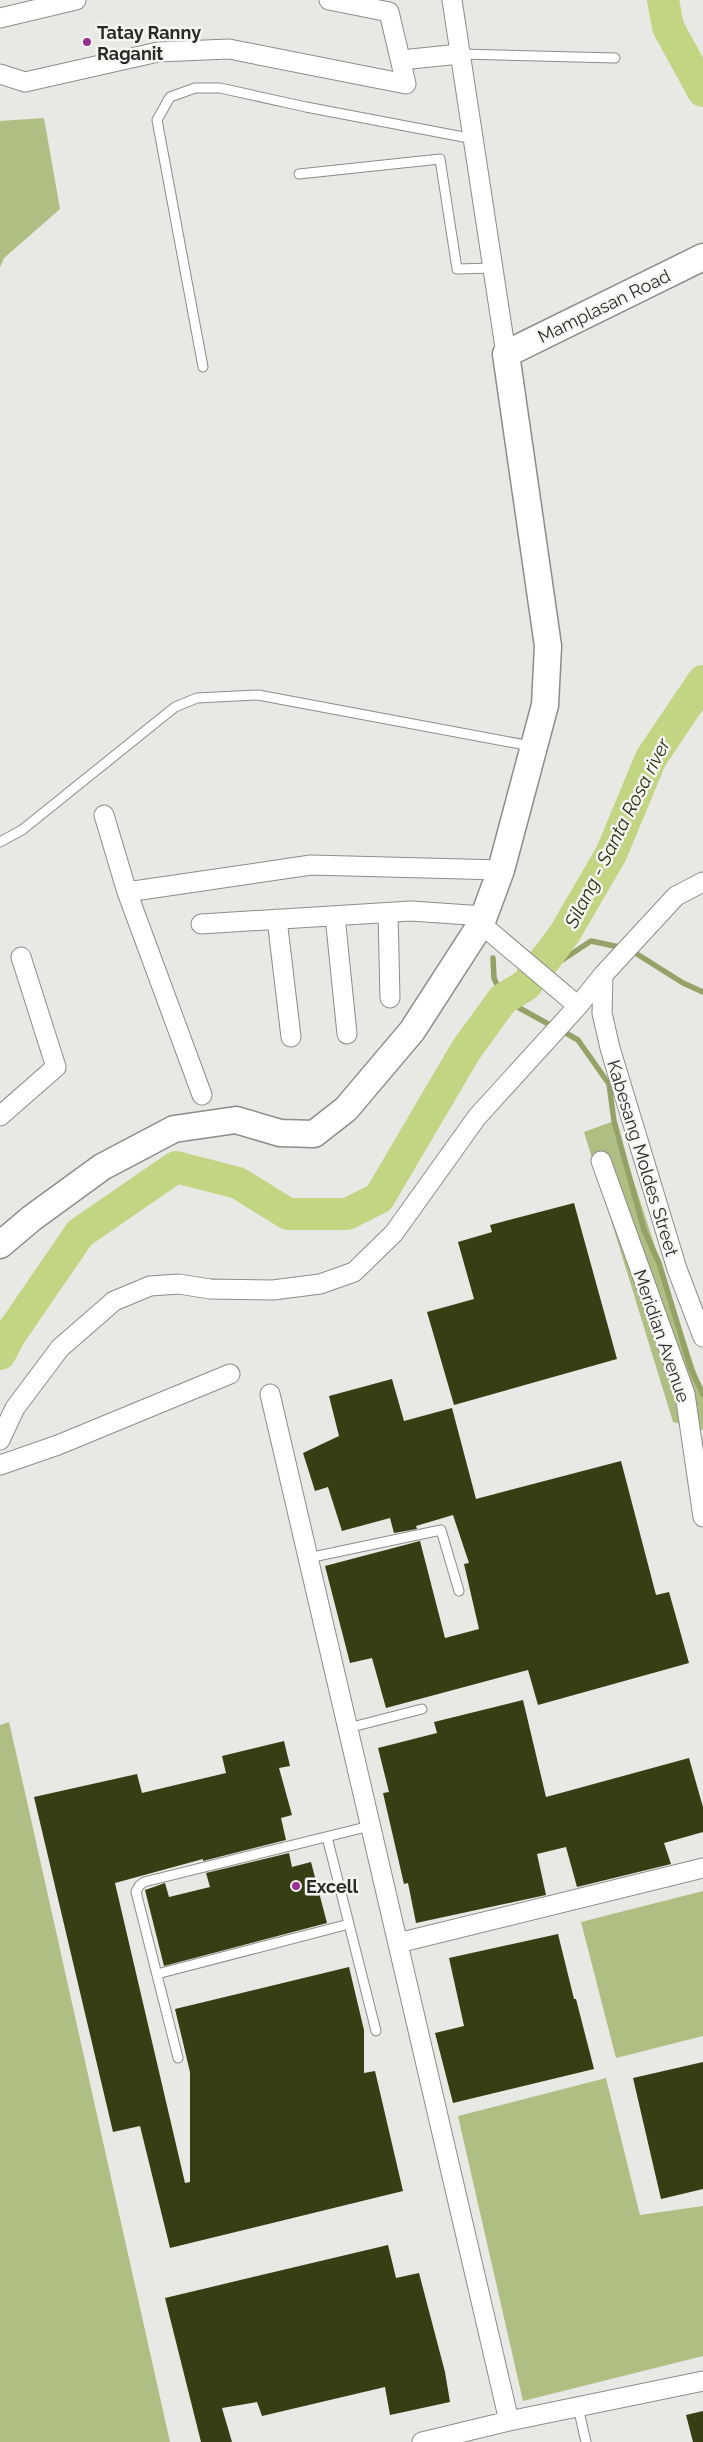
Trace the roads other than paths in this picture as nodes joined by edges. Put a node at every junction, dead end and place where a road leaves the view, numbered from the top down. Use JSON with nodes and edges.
{"nodes":[{"id":1,"x":76,"y":0,"type":"edge"},
{"id":2,"x":329,"y":0,"type":"edge"},
{"id":3,"x":452,"y":0,"type":"edge"},
{"id":4,"x":0,"y":18,"type":"edge"},
{"id":5,"x":460,"y":54,"type":"junction"},
{"id":6,"x":615,"y":58,"type":"dead end"},
{"id":7,"x":401,"y":60,"type":"junction"},
{"id":8,"x":0,"y":74,"type":"edge"},
{"id":9,"x":474,"y":139,"type":"junction"},
{"id":10,"x":299,"y":174,"type":"dead end"},
{"id":11,"x":703,"y":257,"type":"edge"},
{"id":12,"x":492,"y":268,"type":"junction"},
{"id":13,"x":506,"y":354,"type":"junction"},
{"id":14,"x":203,"y":367,"type":"dead end"},
{"id":15,"x":534,"y":746,"type":"junction"},
{"id":16,"x":104,"y":815,"type":"dead end"},
{"id":17,"x":0,"y":842,"type":"edge"},
{"id":18,"x":501,"y":870,"type":"junction"},
{"id":19,"x":703,"y":882,"type":"edge"},
{"id":20,"x":128,"y":892,"type":"junction"},
{"id":21,"x":388,"y":912,"type":"junction"},
{"id":22,"x":335,"y":916,"type":"junction"},
{"id":23,"x":278,"y":919,"type":"junction"},
{"id":24,"x":482,"y":920,"type":"junction"},
{"id":25,"x":201,"y":924,"type":"dead end"},
{"id":26,"x":21,"y":957,"type":"dead end"},
{"id":27,"x":603,"y":975,"type":"junction"},
{"id":28,"x":390,"y":998,"type":"dead end"},
{"id":29,"x":571,"y":1001,"type":"junction"},
{"id":30,"x":347,"y":1034,"type":"dead end"},
{"id":31,"x":291,"y":1037,"type":"dead end"},
{"id":32,"x":202,"y":1095,"type":"dead end"},
{"id":33,"x":0,"y":1116,"type":"edge"},
{"id":34,"x":601,"y":1161,"type":"dead end"},
{"id":35,"x":0,"y":1245,"type":"edge"},
{"id":36,"x":703,"y":1337,"type":"edge"},
{"id":37,"x":230,"y":1374,"type":"dead end"},
{"id":38,"x":270,"y":1394,"type":"dead end"},
{"id":39,"x":0,"y":1440,"type":"edge"},
{"id":40,"x":0,"y":1465,"type":"edge"},
{"id":41,"x":703,"y":1517,"type":"edge"},
{"id":42,"x":308,"y":1558,"type":"junction"},
{"id":43,"x":458,"y":1591,"type":"dead end"},
{"id":44,"x":422,"y":1709,"type":"dead end"},
{"id":45,"x":348,"y":1728,"type":"junction"},
{"id":46,"x":370,"y":1826,"type":"junction"},
{"id":47,"x":326,"y":1837,"type":"junction"},
{"id":48,"x":703,"y":1868,"type":"edge"},
{"id":49,"x":349,"y":1924,"type":"junction"},
{"id":50,"x":398,"y":1944,"type":"junction"},
{"id":51,"x":157,"y":1974,"type":"junction"},
{"id":52,"x":376,"y":2031,"type":"dead end"},
{"id":53,"x":178,"y":2058,"type":"dead end"},
{"id":54,"x":703,"y":2381,"type":"edge"},
{"id":55,"x":578,"y":2407,"type":"junction"},
{"id":56,"x":509,"y":2421,"type":"junction"},
{"id":57,"x":422,"y":2442,"type":"edge"},
{"id":58,"x":586,"y":2442,"type":"edge"}],
"edges":[{"from":1,"to":4,"type":"street"},
{"from":2,"to":7,"type":"street"},
{"from":3,"to":5,"type":"street"},
{"from":5,"to":6,"type":"lane"},
{"from":5,"to":7,"type":"street"},
{"from":5,"to":9,"type":"street"},
{"from":7,"to":8,"type":"street"},
{"from":9,"to":12,"type":"street"},
{"from":9,"to":14,"type":"lane"},
{"from":10,"to":12,"type":"lane"},
{"from":11,"to":13,"type":"street","name":"Mamplasan Road"},
{"from":12,"to":13,"type":"street"},
{"from":13,"to":15,"type":"street"},
{"from":15,"to":17,"type":"lane"},
{"from":15,"to":18,"type":"street"},
{"from":16,"to":20,"type":"street"},
{"from":18,"to":20,"type":"street"},
{"from":18,"to":24,"type":"street"},
{"from":19,"to":27,"type":"street"},
{"from":20,"to":32,"type":"street"},
{"from":21,"to":22,"type":"street"},
{"from":21,"to":24,"type":"street"},
{"from":21,"to":28,"type":"street"},
{"from":22,"to":23,"type":"street"},
{"from":22,"to":30,"type":"street"},
{"from":23,"to":25,"type":"street"},
{"from":23,"to":31,"type":"street"},
{"from":24,"to":29,"type":"street"},
{"from":24,"to":35,"type":"street"},
{"from":26,"to":33,"type":"street"},
{"from":27,"to":29,"type":"street"},
{"from":27,"to":36,"type":"street","name":"Kabesang Moldes Street"},
{"from":29,"to":39,"type":"street"},
{"from":34,"to":41,"type":"street","name":"Meridian Avenue"},
{"from":37,"to":40,"type":"street"},
{"from":38,"to":42,"type":"street"},
{"from":42,"to":43,"type":"lane"},
{"from":42,"to":45,"type":"street"},
{"from":44,"to":45,"type":"lane"},
{"from":45,"to":46,"type":"street"},
{"from":46,"to":47,"type":"lane"},
{"from":46,"to":50,"type":"street"},
{"from":47,"to":49,"type":"lane"},
{"from":47,"to":51,"type":"lane"},
{"from":48,"to":50,"type":"street"},
{"from":49,"to":51,"type":"lane"},
{"from":49,"to":52,"type":"lane"},
{"from":50,"to":56,"type":"street"},
{"from":51,"to":53,"type":"lane"},
{"from":54,"to":55,"type":"street"},
{"from":55,"to":56,"type":"street"},
{"from":55,"to":58,"type":"lane"},
{"from":56,"to":57,"type":"street"}]}
